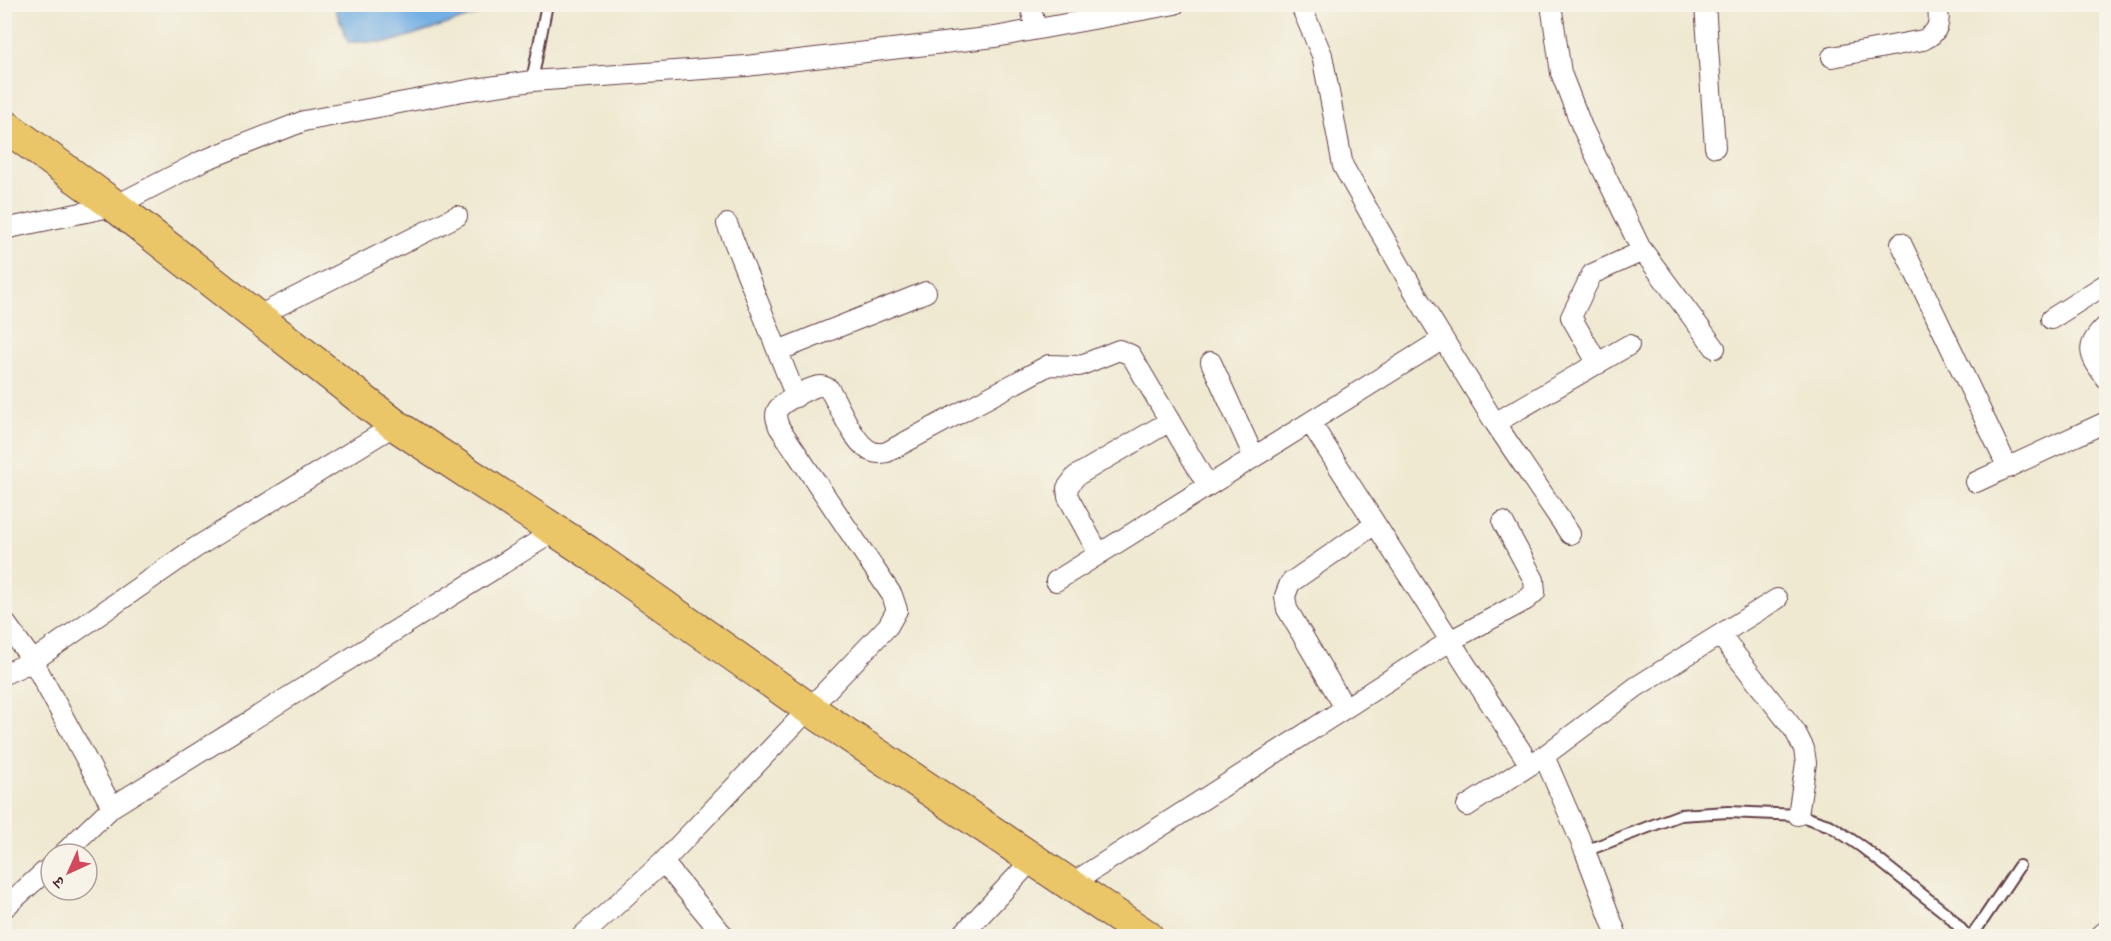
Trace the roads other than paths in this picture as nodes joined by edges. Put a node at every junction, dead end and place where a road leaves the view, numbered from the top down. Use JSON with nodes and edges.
{"nodes":[{"id":1,"x":547,"y":4,"type":"edge"},
{"id":2,"x":1030,"y":4,"type":"edge"},
{"id":3,"x":1176,"y":4,"type":"edge"},
{"id":4,"x":1300,"y":4,"type":"edge"},
{"id":5,"x":1551,"y":4,"type":"edge"},
{"id":6,"x":1705,"y":4,"type":"edge"},
{"id":7,"x":1937,"y":4,"type":"edge"},
{"id":8,"x":1036,"y":29,"type":"junction"},
{"id":9,"x":1832,"y":57,"type":"dead end"},
{"id":10,"x":532,"y":81,"type":"junction"},
{"id":11,"x":4,"y":125,"type":"edge"},
{"id":12,"x":1715,"y":147,"type":"dead end"},
{"id":13,"x":115,"y":206,"type":"junction"},
{"id":14,"x":457,"y":216,"type":"dead end"},
{"id":15,"x":727,"y":224,"type":"dead end"},
{"id":16,"x":4,"y":228,"type":"edge"},
{"id":17,"x":1901,"y":243,"type":"dead end"},
{"id":18,"x":1643,"y":251,"type":"junction"},
{"id":19,"x":2106,"y":284,"type":"edge"},
{"id":20,"x":926,"y":292,"type":"dead end"},
{"id":21,"x":256,"y":317,"type":"junction"},
{"id":22,"x":2051,"y":319,"type":"dead end"},
{"id":23,"x":2106,"y":326,"type":"edge"},
{"id":24,"x":1443,"y":339,"type":"junction"},
{"id":25,"x":1629,"y":345,"type":"dead end"},
{"id":26,"x":1715,"y":348,"type":"dead end"},
{"id":27,"x":778,"y":351,"type":"junction"},
{"id":28,"x":1210,"y":362,"type":"dead end"},
{"id":29,"x":1598,"y":364,"type":"junction"},
{"id":30,"x":2106,"y":379,"type":"edge"},
{"id":31,"x":796,"y":397,"type":"junction"},
{"id":32,"x":1170,"y":421,"type":"junction"},
{"id":33,"x":1310,"y":422,"type":"junction"},
{"id":34,"x":2106,"y":422,"type":"edge"},
{"id":35,"x":1495,"y":423,"type":"junction"},
{"id":36,"x":395,"y":425,"type":"junction"},
{"id":37,"x":1254,"y":457,"type":"junction"},
{"id":38,"x":2008,"y":468,"type":"junction"},
{"id":39,"x":1976,"y":482,"type":"dead end"},
{"id":40,"x":1208,"y":486,"type":"junction"},
{"id":41,"x":1503,"y":522,"type":"dead end"},
{"id":42,"x":1375,"y":524,"type":"junction"},
{"id":43,"x":555,"y":531,"type":"junction"},
{"id":44,"x":1570,"y":534,"type":"dead end"},
{"id":45,"x":1099,"y":554,"type":"junction"},
{"id":46,"x":1056,"y":581,"type":"dead end"},
{"id":47,"x":1777,"y":599,"type":"dead end"},
{"id":48,"x":4,"y":621,"type":"edge"},
{"id":49,"x":1720,"y":635,"type":"junction"},
{"id":50,"x":1450,"y":641,"type":"junction"},
{"id":51,"x":33,"y":661,"type":"junction"},
{"id":52,"x":4,"y":674,"type":"edge"},
{"id":53,"x":808,"y":708,"type":"junction"},
{"id":54,"x":1345,"y":708,"type":"junction"},
{"id":55,"x":1537,"y":761,"type":"junction"},
{"id":56,"x":1467,"y":806,"type":"dead end"},
{"id":57,"x":112,"y":807,"type":"junction"},
{"id":58,"x":1798,"y":815,"type":"junction"},
{"id":59,"x":76,"y":842,"type":"edge"},
{"id":60,"x":1585,"y":851,"type":"junction"},
{"id":61,"x":1033,"y":859,"type":"junction"},
{"id":62,"x":663,"y":862,"type":"junction"},
{"id":63,"x":2019,"y":866,"type":"dead end"},
{"id":64,"x":39,"y":877,"type":"edge"},
{"id":65,"x":1071,"y":884,"type":"junction"},
{"id":66,"x":4,"y":908,"type":"edge"},
{"id":67,"x":2106,"y":931,"type":"edge"},
{"id":68,"x":582,"y":936,"type":"edge"},
{"id":69,"x":724,"y":936,"type":"edge"},
{"id":70,"x":961,"y":936,"type":"edge"},
{"id":71,"x":1147,"y":936,"type":"edge"},
{"id":72,"x":1617,"y":936,"type":"edge"},
{"id":73,"x":1970,"y":936,"type":"edge"},
{"id":74,"x":2100,"y":936,"type":"edge"}],
"edges":[{"from":1,"to":10,"type":"lane"},
{"from":2,"to":8,"type":"street"},
{"from":3,"to":8,"type":"street"},
{"from":4,"to":24,"type":"street"},
{"from":5,"to":18,"type":"street"},
{"from":6,"to":12,"type":"street"},
{"from":7,"to":9,"type":"street"},
{"from":8,"to":10,"type":"street"},
{"from":10,"to":13,"type":"street"},
{"from":11,"to":13,"type":"main road"},
{"from":13,"to":16,"type":"street"},
{"from":13,"to":21,"type":"main road"},
{"from":14,"to":21,"type":"street"},
{"from":15,"to":27,"type":"street"},
{"from":17,"to":38,"type":"street"},
{"from":18,"to":26,"type":"street"},
{"from":18,"to":29,"type":"street"},
{"from":19,"to":22,"type":"street"},
{"from":20,"to":27,"type":"street"},
{"from":21,"to":36,"type":"main road"},
{"from":23,"to":30,"type":"street"},
{"from":24,"to":33,"type":"street"},
{"from":24,"to":35,"type":"street"},
{"from":25,"to":29,"type":"street"},
{"from":27,"to":31,"type":"street"},
{"from":28,"to":37,"type":"street"},
{"from":29,"to":35,"type":"street"},
{"from":31,"to":32,"type":"street"},
{"from":31,"to":53,"type":"street"},
{"from":32,"to":40,"type":"street"},
{"from":32,"to":45,"type":"street"},
{"from":33,"to":37,"type":"street"},
{"from":33,"to":42,"type":"street"},
{"from":34,"to":38,"type":"street"},
{"from":35,"to":44,"type":"street"},
{"from":36,"to":43,"type":"main road"},
{"from":36,"to":51,"type":"street"},
{"from":37,"to":40,"type":"street"},
{"from":38,"to":39,"type":"street"},
{"from":40,"to":45,"type":"street"},
{"from":41,"to":50,"type":"street"},
{"from":42,"to":50,"type":"street"},
{"from":42,"to":54,"type":"street"},
{"from":43,"to":53,"type":"main road"},
{"from":43,"to":57,"type":"street"},
{"from":45,"to":46,"type":"street"},
{"from":47,"to":49,"type":"street"},
{"from":48,"to":51,"type":"street"},
{"from":49,"to":55,"type":"street"},
{"from":49,"to":58,"type":"street"},
{"from":50,"to":54,"type":"street"},
{"from":50,"to":55,"type":"street"},
{"from":51,"to":52,"type":"street"},
{"from":51,"to":57,"type":"street"},
{"from":53,"to":61,"type":"main road"},
{"from":53,"to":62,"type":"street"},
{"from":54,"to":65,"type":"street"},
{"from":55,"to":56,"type":"street"},
{"from":55,"to":60,"type":"street"},
{"from":57,"to":59,"type":"street"},
{"from":58,"to":60,"type":"lane"},
{"from":58,"to":73,"type":"lane"},
{"from":60,"to":72,"type":"street"},
{"from":61,"to":65,"type":"main road"},
{"from":61,"to":70,"type":"street"},
{"from":62,"to":68,"type":"street"},
{"from":62,"to":69,"type":"street"},
{"from":63,"to":73,"type":"lane"},
{"from":64,"to":66,"type":"street"},
{"from":65,"to":71,"type":"main road"},
{"from":67,"to":74,"type":"street"}]}
